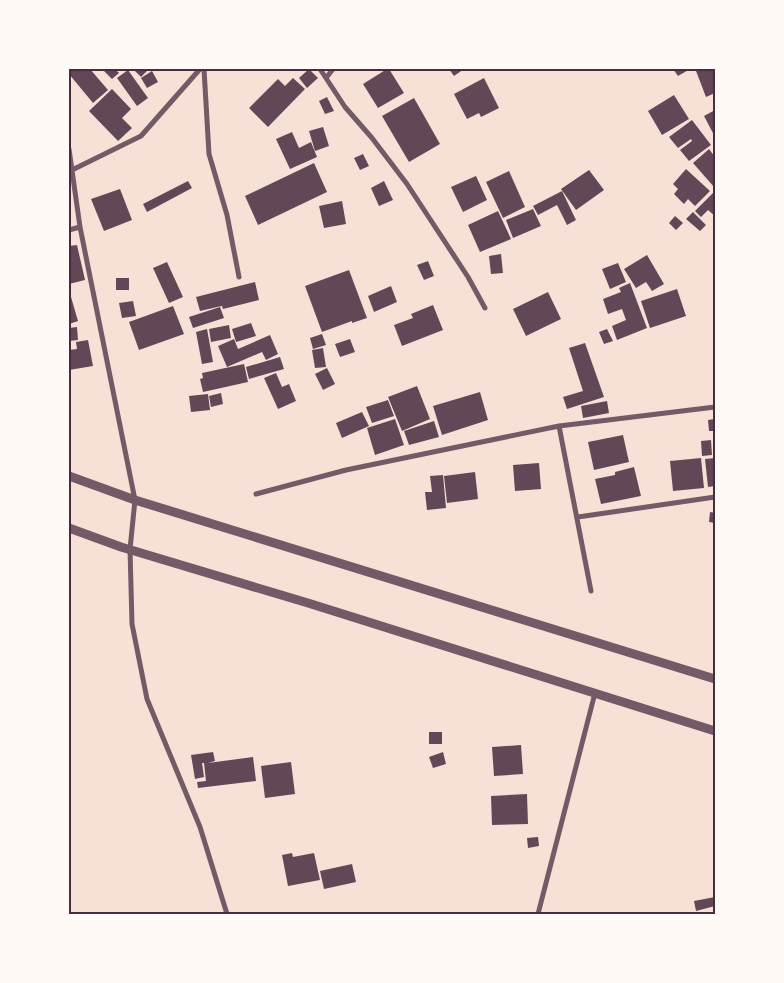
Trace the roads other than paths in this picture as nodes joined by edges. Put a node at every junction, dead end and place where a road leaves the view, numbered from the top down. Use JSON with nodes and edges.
{"nodes":[{"id":1,"x":202,"y":69,"type":"edge"},
{"id":2,"x":320,"y":69,"type":"edge"},
{"id":3,"x":333,"y":69,"type":"edge"},
{"id":4,"x":326,"y":78,"type":"junction"},
{"id":5,"x":69,"y":149,"type":"edge"},
{"id":6,"x":72,"y":170,"type":"junction"},
{"id":7,"x":80,"y":227,"type":"junction"},
{"id":8,"x":69,"y":230,"type":"edge"},
{"id":9,"x":239,"y":277,"type":"dead end"},
{"id":10,"x":485,"y":308,"type":"dead end"},
{"id":11,"x":715,"y":407,"type":"edge"},
{"id":12,"x":559,"y":426,"type":"junction"},
{"id":13,"x":69,"y":476,"type":"edge"},
{"id":14,"x":256,"y":494,"type":"dead end"},
{"id":15,"x":715,"y":497,"type":"edge"},
{"id":16,"x":135,"y":500,"type":"junction"},
{"id":17,"x":578,"y":517,"type":"junction"},
{"id":18,"x":69,"y":528,"type":"edge"},
{"id":19,"x":130,"y":549,"type":"junction"},
{"id":20,"x":591,"y":591,"type":"dead end"},
{"id":21,"x":715,"y":679,"type":"edge"},
{"id":22,"x":595,"y":693,"type":"junction"},
{"id":23,"x":715,"y":731,"type":"edge"},
{"id":24,"x":227,"y":914,"type":"edge"},
{"id":25,"x":538,"y":914,"type":"edge"}],
"edges":[{"from":1,"to":6,"type":"street"},
{"from":1,"to":9,"type":"street"},
{"from":2,"to":4,"type":"street"},
{"from":3,"to":4,"type":"street"},
{"from":4,"to":10,"type":"street"},
{"from":5,"to":6,"type":"street"},
{"from":6,"to":7,"type":"street"},
{"from":7,"to":8,"type":"street"},
{"from":7,"to":16,"type":"street"},
{"from":11,"to":12,"type":"street"},
{"from":12,"to":14,"type":"street"},
{"from":12,"to":17,"type":"street"},
{"from":13,"to":16,"type":"street"},
{"from":15,"to":17,"type":"street"},
{"from":16,"to":19,"type":"street"},
{"from":16,"to":21,"type":"street"},
{"from":17,"to":20,"type":"street"},
{"from":18,"to":19,"type":"street"},
{"from":19,"to":22,"type":"street"},
{"from":19,"to":24,"type":"street"},
{"from":22,"to":23,"type":"street"},
{"from":22,"to":25,"type":"street"}]}
